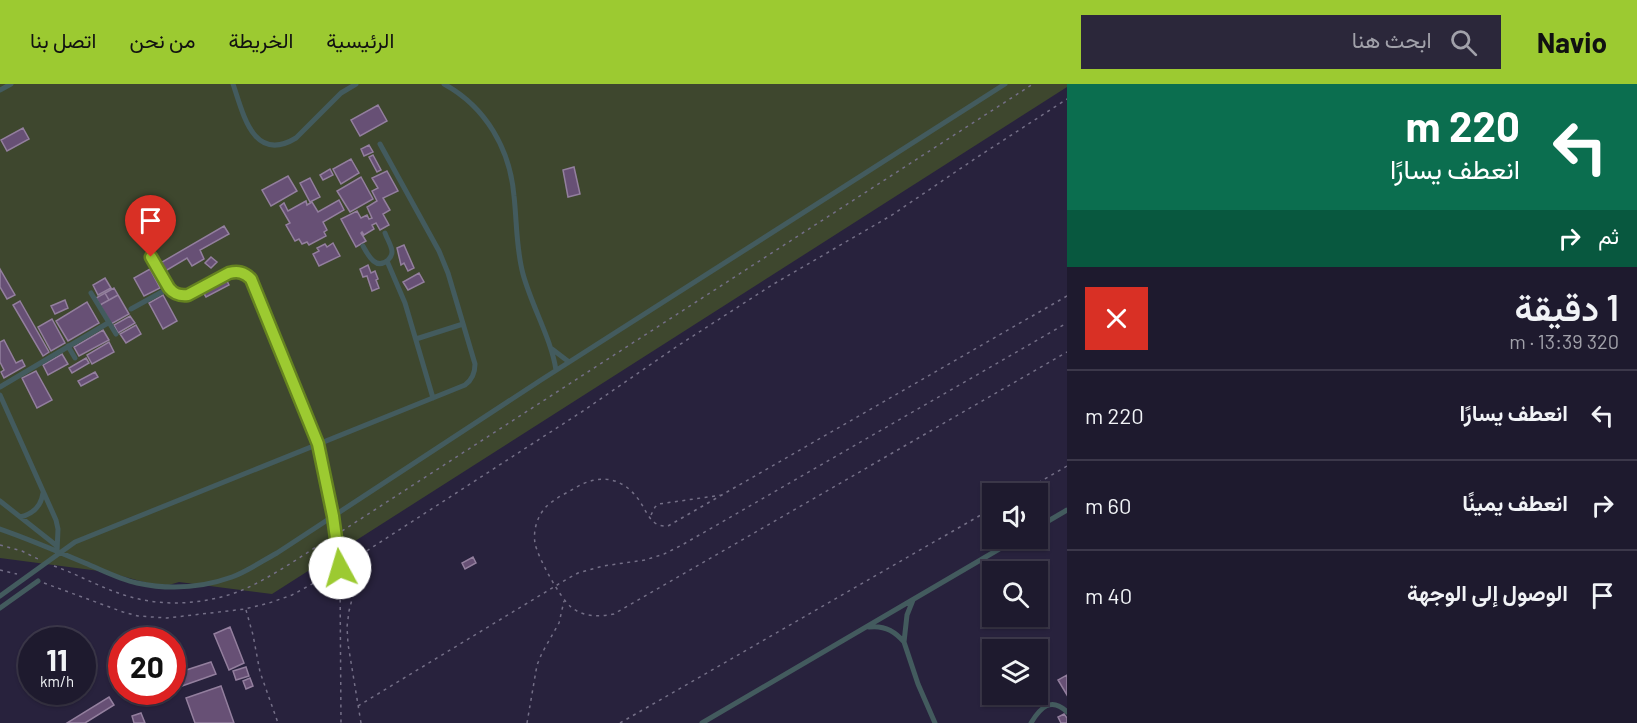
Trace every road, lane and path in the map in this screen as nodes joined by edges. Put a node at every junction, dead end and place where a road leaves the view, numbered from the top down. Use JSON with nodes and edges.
{"nodes":[{"id":1,"x":11,"y":84,"type":"edge"},
{"id":2,"x":233,"y":84,"type":"edge"},
{"id":3,"x":356,"y":84,"type":"edge"},
{"id":4,"x":444,"y":84,"type":"edge"},
{"id":5,"x":1005,"y":84,"type":"edge"},
{"id":6,"x":0,"y":90,"type":"edge"},
{"id":7,"x":1067,"y":99,"type":"edge"},
{"id":8,"x":380,"y":144,"type":"dead end"},
{"id":9,"x":385,"y":233,"type":"dead end"},
{"id":10,"x":363,"y":246,"type":"dead end"},
{"id":11,"x":151,"y":257,"type":"dead end"},
{"id":12,"x":387,"y":261,"type":"junction"},
{"id":13,"x":169,"y":288,"type":"junction"},
{"id":14,"x":90,"y":293,"type":"dead end"},
{"id":15,"x":1067,"y":296,"type":"edge"},
{"id":16,"x":131,"y":309,"type":"dead end"},
{"id":17,"x":108,"y":323,"type":"junction"},
{"id":18,"x":1067,"y":323,"type":"edge"},
{"id":19,"x":463,"y":324,"type":"junction"},
{"id":20,"x":116,"y":334,"type":"dead end"},
{"id":21,"x":416,"y":339,"type":"junction"},
{"id":22,"x":68,"y":346,"type":"junction"},
{"id":23,"x":551,"y":348,"type":"junction"},
{"id":24,"x":1067,"y":352,"type":"edge"},
{"id":25,"x":75,"y":358,"type":"dead end"},
{"id":26,"x":569,"y":362,"type":"junction"},
{"id":27,"x":556,"y":370,"type":"junction"},
{"id":28,"x":0,"y":387,"type":"edge"},
{"id":29,"x":0,"y":395,"type":"edge"},
{"id":30,"x":433,"y":398,"type":"junction"},
{"id":31,"x":318,"y":444,"type":"junction"},
{"id":32,"x":1067,"y":466,"type":"edge"},
{"id":33,"x":1037,"y":483,"type":"edge"},
{"id":34,"x":43,"y":491,"type":"junction"},
{"id":35,"x":723,"y":495,"type":"junction"},
{"id":36,"x":0,"y":501,"type":"edge"},
{"id":37,"x":1067,"y":510,"type":"edge"},
{"id":38,"x":982,"y":514,"type":"edge"},
{"id":39,"x":333,"y":516,"type":"junction"},
{"id":40,"x":20,"y":517,"type":"junction"},
{"id":41,"x":650,"y":517,"type":"junction"},
{"id":42,"x":1048,"y":521,"type":"edge"},
{"id":43,"x":0,"y":529,"type":"edge"},
{"id":44,"x":999,"y":549,"type":"edge"},
{"id":45,"x":58,"y":550,"type":"junction"},
{"id":46,"x":364,"y":554,"type":"junction"},
{"id":47,"x":340,"y":568,"type":"junction"},
{"id":48,"x":0,"y":570,"type":"edge"},
{"id":49,"x":27,"y":578,"type":"junction"},
{"id":50,"x":38,"y":581,"type":"joint"},
{"id":51,"x":556,"y":585,"type":"junction"},
{"id":52,"x":0,"y":596,"type":"edge"},
{"id":53,"x":914,"y":599,"type":"junction"},
{"id":54,"x":564,"y":600,"type":"junction"},
{"id":55,"x":0,"y":608,"type":"edge"},
{"id":56,"x":245,"y":609,"type":"junction"},
{"id":57,"x":866,"y":628,"type":"junction"},
{"id":58,"x":904,"y":642,"type":"junction"},
{"id":59,"x":358,"y":706,"type":"junction"},
{"id":60,"x":1067,"y":712,"type":"edge"},
{"id":61,"x":278,"y":723,"type":"edge"},
{"id":62,"x":341,"y":723,"type":"edge"},
{"id":63,"x":361,"y":723,"type":"edge"},
{"id":64,"x":527,"y":723,"type":"edge"},
{"id":65,"x":620,"y":723,"type":"edge"},
{"id":66,"x":702,"y":723,"type":"edge"},
{"id":67,"x":935,"y":723,"type":"edge"},
{"id":68,"x":1031,"y":723,"type":"edge"}],
"edges":[{"from":1,"to":6,"type":"lane"},
{"from":2,"to":3,"type":"lane"},
{"from":4,"to":23,"type":"lane"},
{"from":5,"to":26,"type":"lane"},
{"from":7,"to":46,"type":"path"},
{"from":8,"to":19,"type":"lane"},
{"from":9,"to":12,"type":"lane"},
{"from":10,"to":12,"type":"lane"},
{"from":11,"to":13,"type":"lane"},
{"from":12,"to":21,"type":"lane"},
{"from":13,"to":16,"type":"lane"},
{"from":13,"to":31,"type":"lane"},
{"from":14,"to":17,"type":"lane"},
{"from":15,"to":35,"type":"path"},
{"from":17,"to":20,"type":"lane"},
{"from":17,"to":22,"type":"lane"},
{"from":18,"to":51,"type":"path"},
{"from":19,"to":21,"type":"lane"},
{"from":19,"to":30,"type":"lane"},
{"from":21,"to":30,"type":"lane"},
{"from":22,"to":25,"type":"lane"},
{"from":22,"to":28,"type":"lane"},
{"from":23,"to":26,"type":"lane"},
{"from":23,"to":27,"type":"lane"},
{"from":24,"to":54,"type":"path"},
{"from":26,"to":27,"type":"lane"},
{"from":27,"to":39,"type":"lane"},
{"from":29,"to":34,"type":"lane"},
{"from":30,"to":31,"type":"lane"},
{"from":31,"to":39,"type":"lane"},
{"from":31,"to":45,"type":"lane"},
{"from":32,"to":33,"type":"path"},
{"from":34,"to":40,"type":"lane"},
{"from":34,"to":45,"type":"lane"},
{"from":35,"to":41,"type":"path"},
{"from":35,"to":41,"type":"path"},
{"from":36,"to":40,"type":"lane"},
{"from":37,"to":42,"type":"lane"},
{"from":38,"to":65,"type":"path"},
{"from":39,"to":45,"type":"lane"},
{"from":39,"to":47,"type":"lane"},
{"from":40,"to":45,"type":"lane"},
{"from":41,"to":51,"type":"path"},
{"from":43,"to":45,"type":"lane"},
{"from":44,"to":53,"type":"lane"},
{"from":45,"to":49,"type":"lane"},
{"from":46,"to":47,"type":"path"},
{"from":46,"to":59,"type":"path"},
{"from":47,"to":56,"type":"path"},
{"from":47,"to":62,"type":"path"},
{"from":48,"to":49,"type":"path"},
{"from":49,"to":52,"type":"lane"},
{"from":50,"to":55,"type":"lane"},
{"from":50,"to":56,"type":"path"},
{"from":51,"to":54,"type":"path"},
{"from":51,"to":59,"type":"path"},
{"from":53,"to":57,"type":"lane"},
{"from":53,"to":58,"type":"lane"},
{"from":54,"to":64,"type":"path"},
{"from":56,"to":61,"type":"path"},
{"from":57,"to":58,"type":"lane"},
{"from":57,"to":66,"type":"lane"},
{"from":58,"to":67,"type":"lane"},
{"from":59,"to":63,"type":"path"},
{"from":60,"to":68,"type":"lane"}]}
